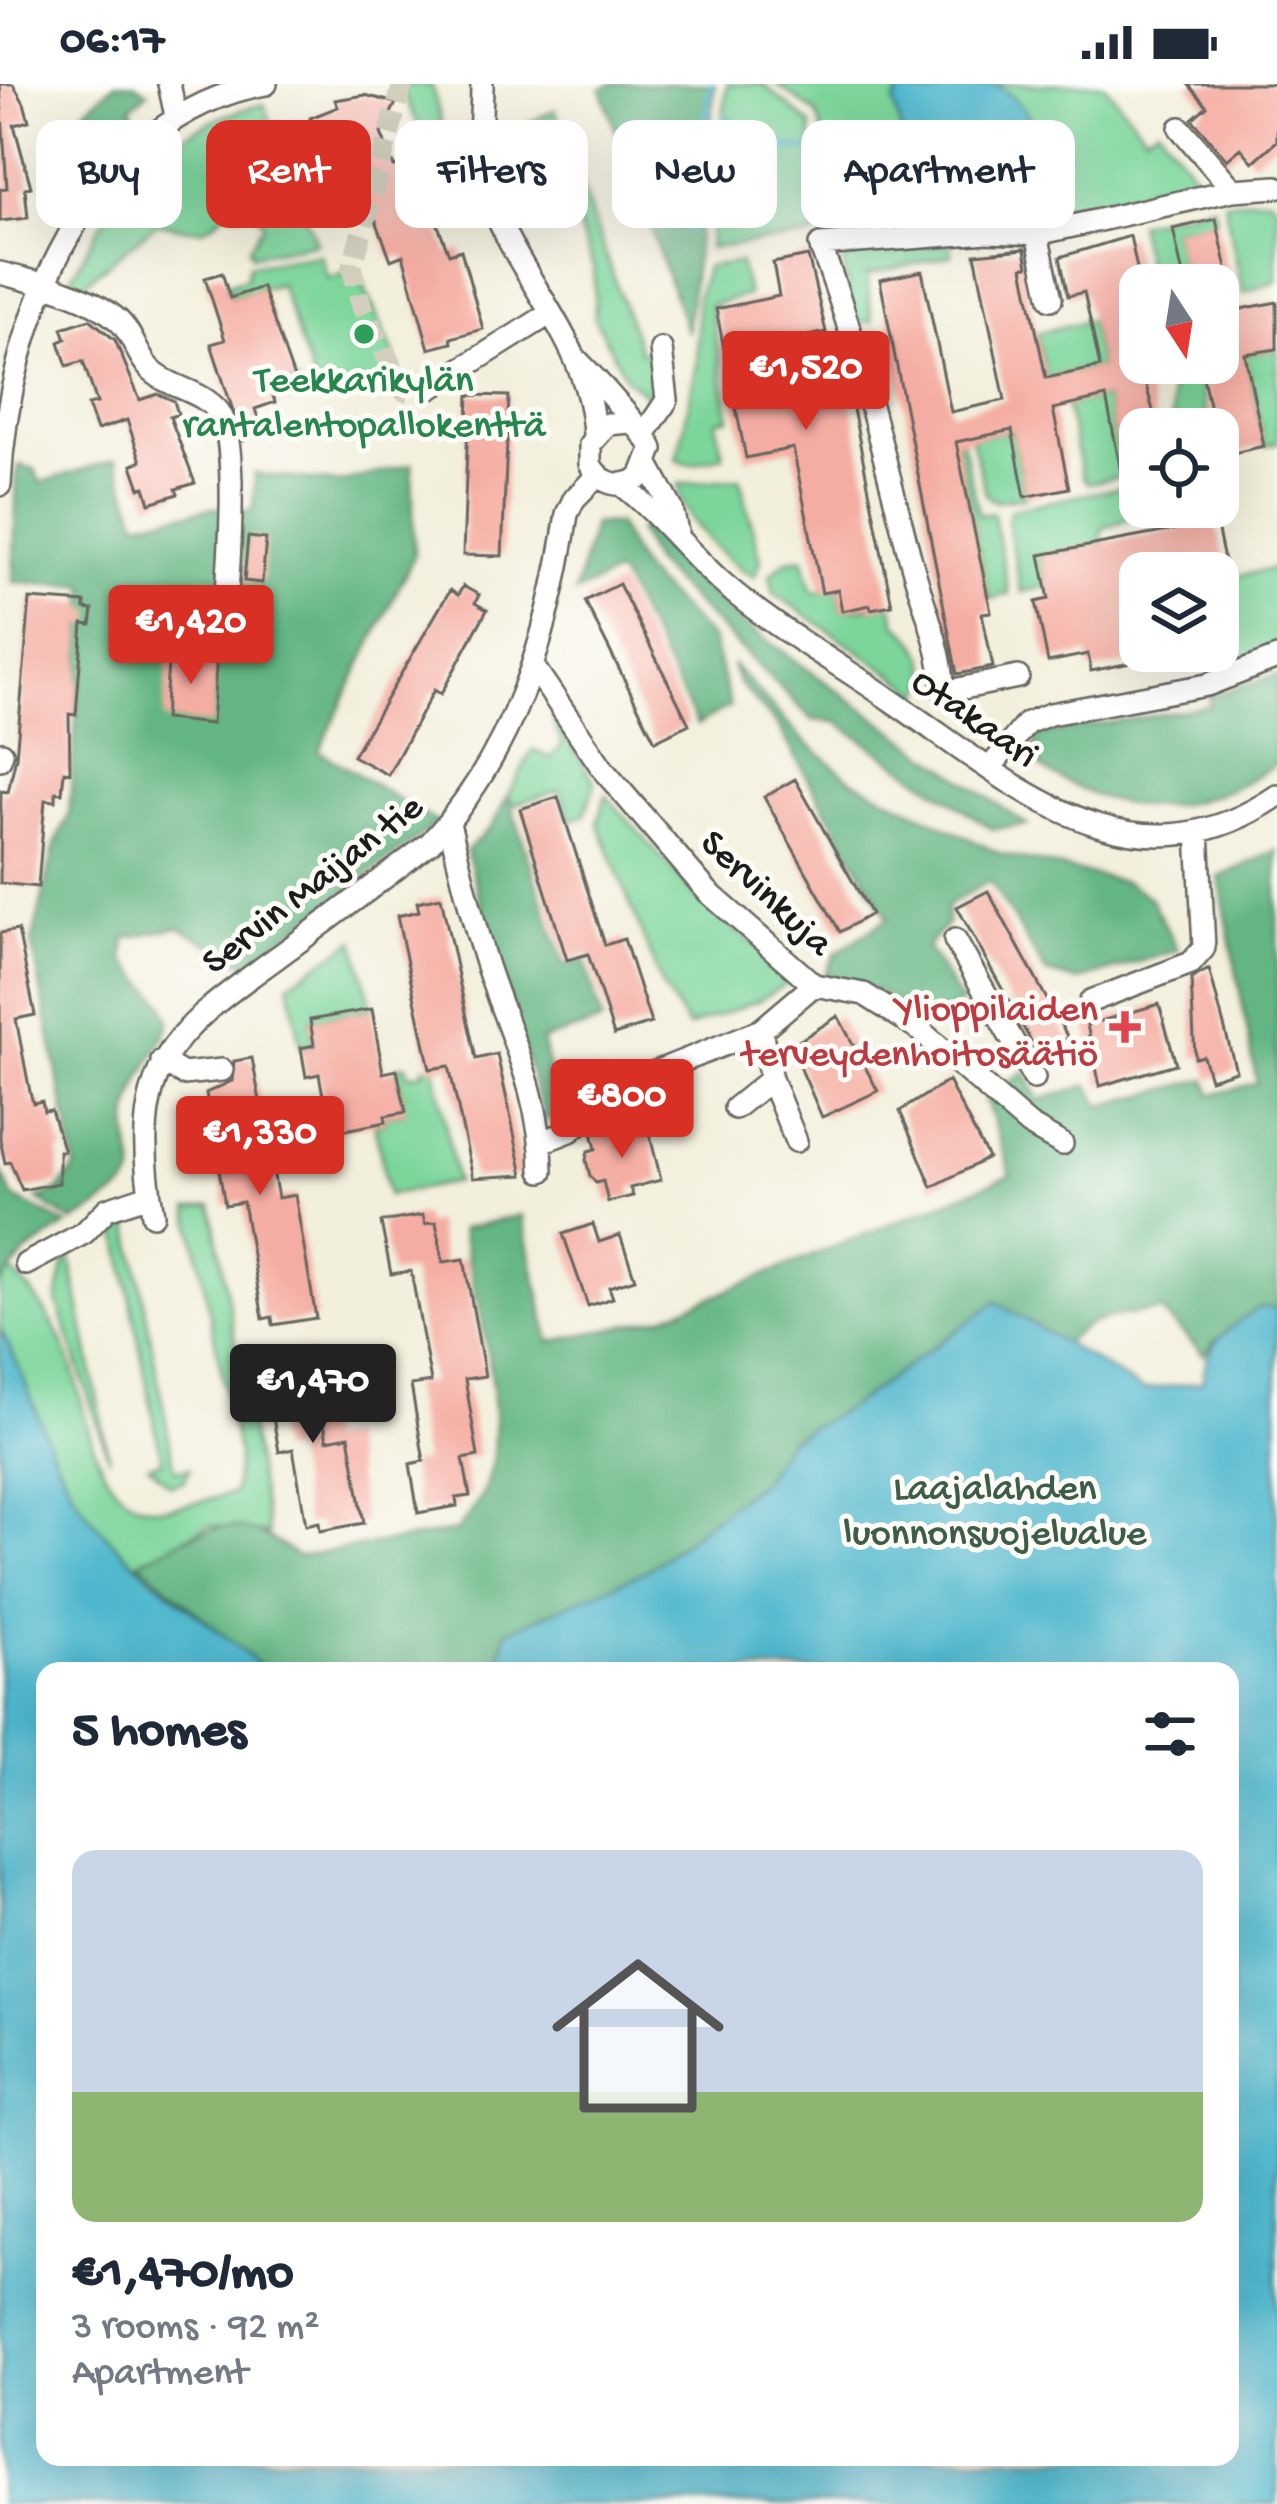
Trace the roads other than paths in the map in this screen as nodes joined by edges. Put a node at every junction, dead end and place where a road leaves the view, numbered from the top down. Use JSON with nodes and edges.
{"nodes":[{"id":1,"x":169,"y":84,"type":"edge"},
{"id":2,"x":266,"y":84,"type":"edge"},
{"id":3,"x":481,"y":84,"type":"edge"},
{"id":4,"x":176,"y":116,"type":"junction"},
{"id":5,"x":1180,"y":128,"type":"dead end"},
{"id":6,"x":1277,"y":187,"type":"edge"},
{"id":7,"x":1232,"y":190,"type":"junction"},
{"id":8,"x":1037,"y":234,"type":"junction"},
{"id":9,"x":0,"y":273,"type":"edge"},
{"id":10,"x":46,"y":289,"type":"junction"},
{"id":11,"x":1051,"y":299,"type":"dead end"},
{"id":12,"x":551,"y":313,"type":"junction"},
{"id":13,"x":661,"y":349,"type":"dead end"},
{"id":14,"x":578,"y":361,"type":"junction"},
{"id":15,"x":431,"y":388,"type":"dead end"},
{"id":16,"x":638,"y":428,"type":"junction"},
{"id":17,"x":594,"y":435,"type":"junction"},
{"id":18,"x":649,"y":466,"type":"junction"},
{"id":19,"x":598,"y":475,"type":"junction"},
{"id":20,"x":0,"y":485,"type":"edge"},
{"id":21,"x":622,"y":485,"type":"junction"},
{"id":22,"x":677,"y":532,"type":"junction"},
{"id":23,"x":167,"y":598,"type":"dead end"},
{"id":24,"x":1277,"y":658,"type":"edge"},
{"id":25,"x":535,"y":669,"type":"junction"},
{"id":26,"x":1018,"y":677,"type":"dead end"},
{"id":27,"x":944,"y":692,"type":"junction"},
{"id":28,"x":921,"y":720,"type":"junction"},
{"id":29,"x":989,"y":769,"type":"junction"},
{"id":30,"x":1277,"y":796,"type":"edge"},
{"id":31,"x":449,"y":823,"type":"junction"},
{"id":32,"x":1198,"y":831,"type":"junction"},
{"id":33,"x":955,"y":940,"type":"dead end"},
{"id":34,"x":814,"y":986,"type":"junction"},
{"id":35,"x":1091,"y":1001,"type":"dead end"},
{"id":36,"x":761,"y":1030,"type":"junction"},
{"id":37,"x":162,"y":1061,"type":"junction"},
{"id":38,"x":222,"y":1070,"type":"dead end"},
{"id":39,"x":1034,"y":1078,"type":"dead end"},
{"id":40,"x":771,"y":1079,"type":"junction"},
{"id":41,"x":735,"y":1108,"type":"dead end"},
{"id":42,"x":796,"y":1141,"type":"dead end"},
{"id":43,"x":542,"y":1142,"type":"junction"},
{"id":44,"x":1062,"y":1144,"type":"dead end"},
{"id":45,"x":542,"y":1171,"type":"dead end"},
{"id":46,"x":26,"y":1264,"type":"dead end"}],
"edges":[{"from":1,"to":4,"type":"street"},
{"from":2,"to":4,"type":"street"},
{"from":3,"to":12,"type":"street"},
{"from":4,"to":10,"type":"street"},
{"from":5,"to":7,"type":"street"},
{"from":6,"to":7,"type":"street"},
{"from":7,"to":8,"type":"street"},
{"from":8,"to":11,"type":"street"},
{"from":8,"to":27,"type":"street"},
{"from":9,"to":10,"type":"street"},
{"from":10,"to":20,"type":"street"},
{"from":10,"to":23,"type":"street"},
{"from":12,"to":14,"type":"street"},
{"from":12,"to":15,"type":"street"},
{"from":13,"to":16,"type":"street"},
{"from":14,"to":16,"type":"street"},
{"from":14,"to":17,"type":"street"},
{"from":16,"to":17,"type":"street"},
{"from":16,"to":18,"type":"street"},
{"from":17,"to":19,"type":"street"},
{"from":18,"to":21,"type":"street"},
{"from":18,"to":22,"type":"street","name":"Otakaari"},
{"from":19,"to":21,"type":"street"},
{"from":19,"to":25,"type":"street","name":"Servin Maijan tie"},
{"from":21,"to":22,"type":"street","name":"Otakaari"},
{"from":22,"to":28,"type":"street","name":"Otakaari"},
{"from":24,"to":29,"type":"street"},
{"from":25,"to":31,"type":"street","name":"Servin Maijan tie"},
{"from":25,"to":34,"type":"street","name":"Servinkuja"},
{"from":26,"to":27,"type":"street"},
{"from":27,"to":28,"type":"street"},
{"from":28,"to":29,"type":"street","name":"Otakaari"},
{"from":29,"to":32,"type":"street","name":"Otakaari"},
{"from":30,"to":32,"type":"street","name":"Otakaari"},
{"from":31,"to":37,"type":"street","name":"Servin Maijan tie"},
{"from":31,"to":43,"type":"street"},
{"from":32,"to":35,"type":"street"},
{"from":33,"to":39,"type":"street"},
{"from":34,"to":36,"type":"street"},
{"from":34,"to":44,"type":"street","name":"Servinkuja"},
{"from":36,"to":40,"type":"street"},
{"from":36,"to":43,"type":"street"},
{"from":37,"to":38,"type":"street"},
{"from":37,"to":46,"type":"street","name":"Servin Maijan tie"},
{"from":40,"to":41,"type":"street"},
{"from":40,"to":42,"type":"street"},
{"from":43,"to":45,"type":"street"}]}
